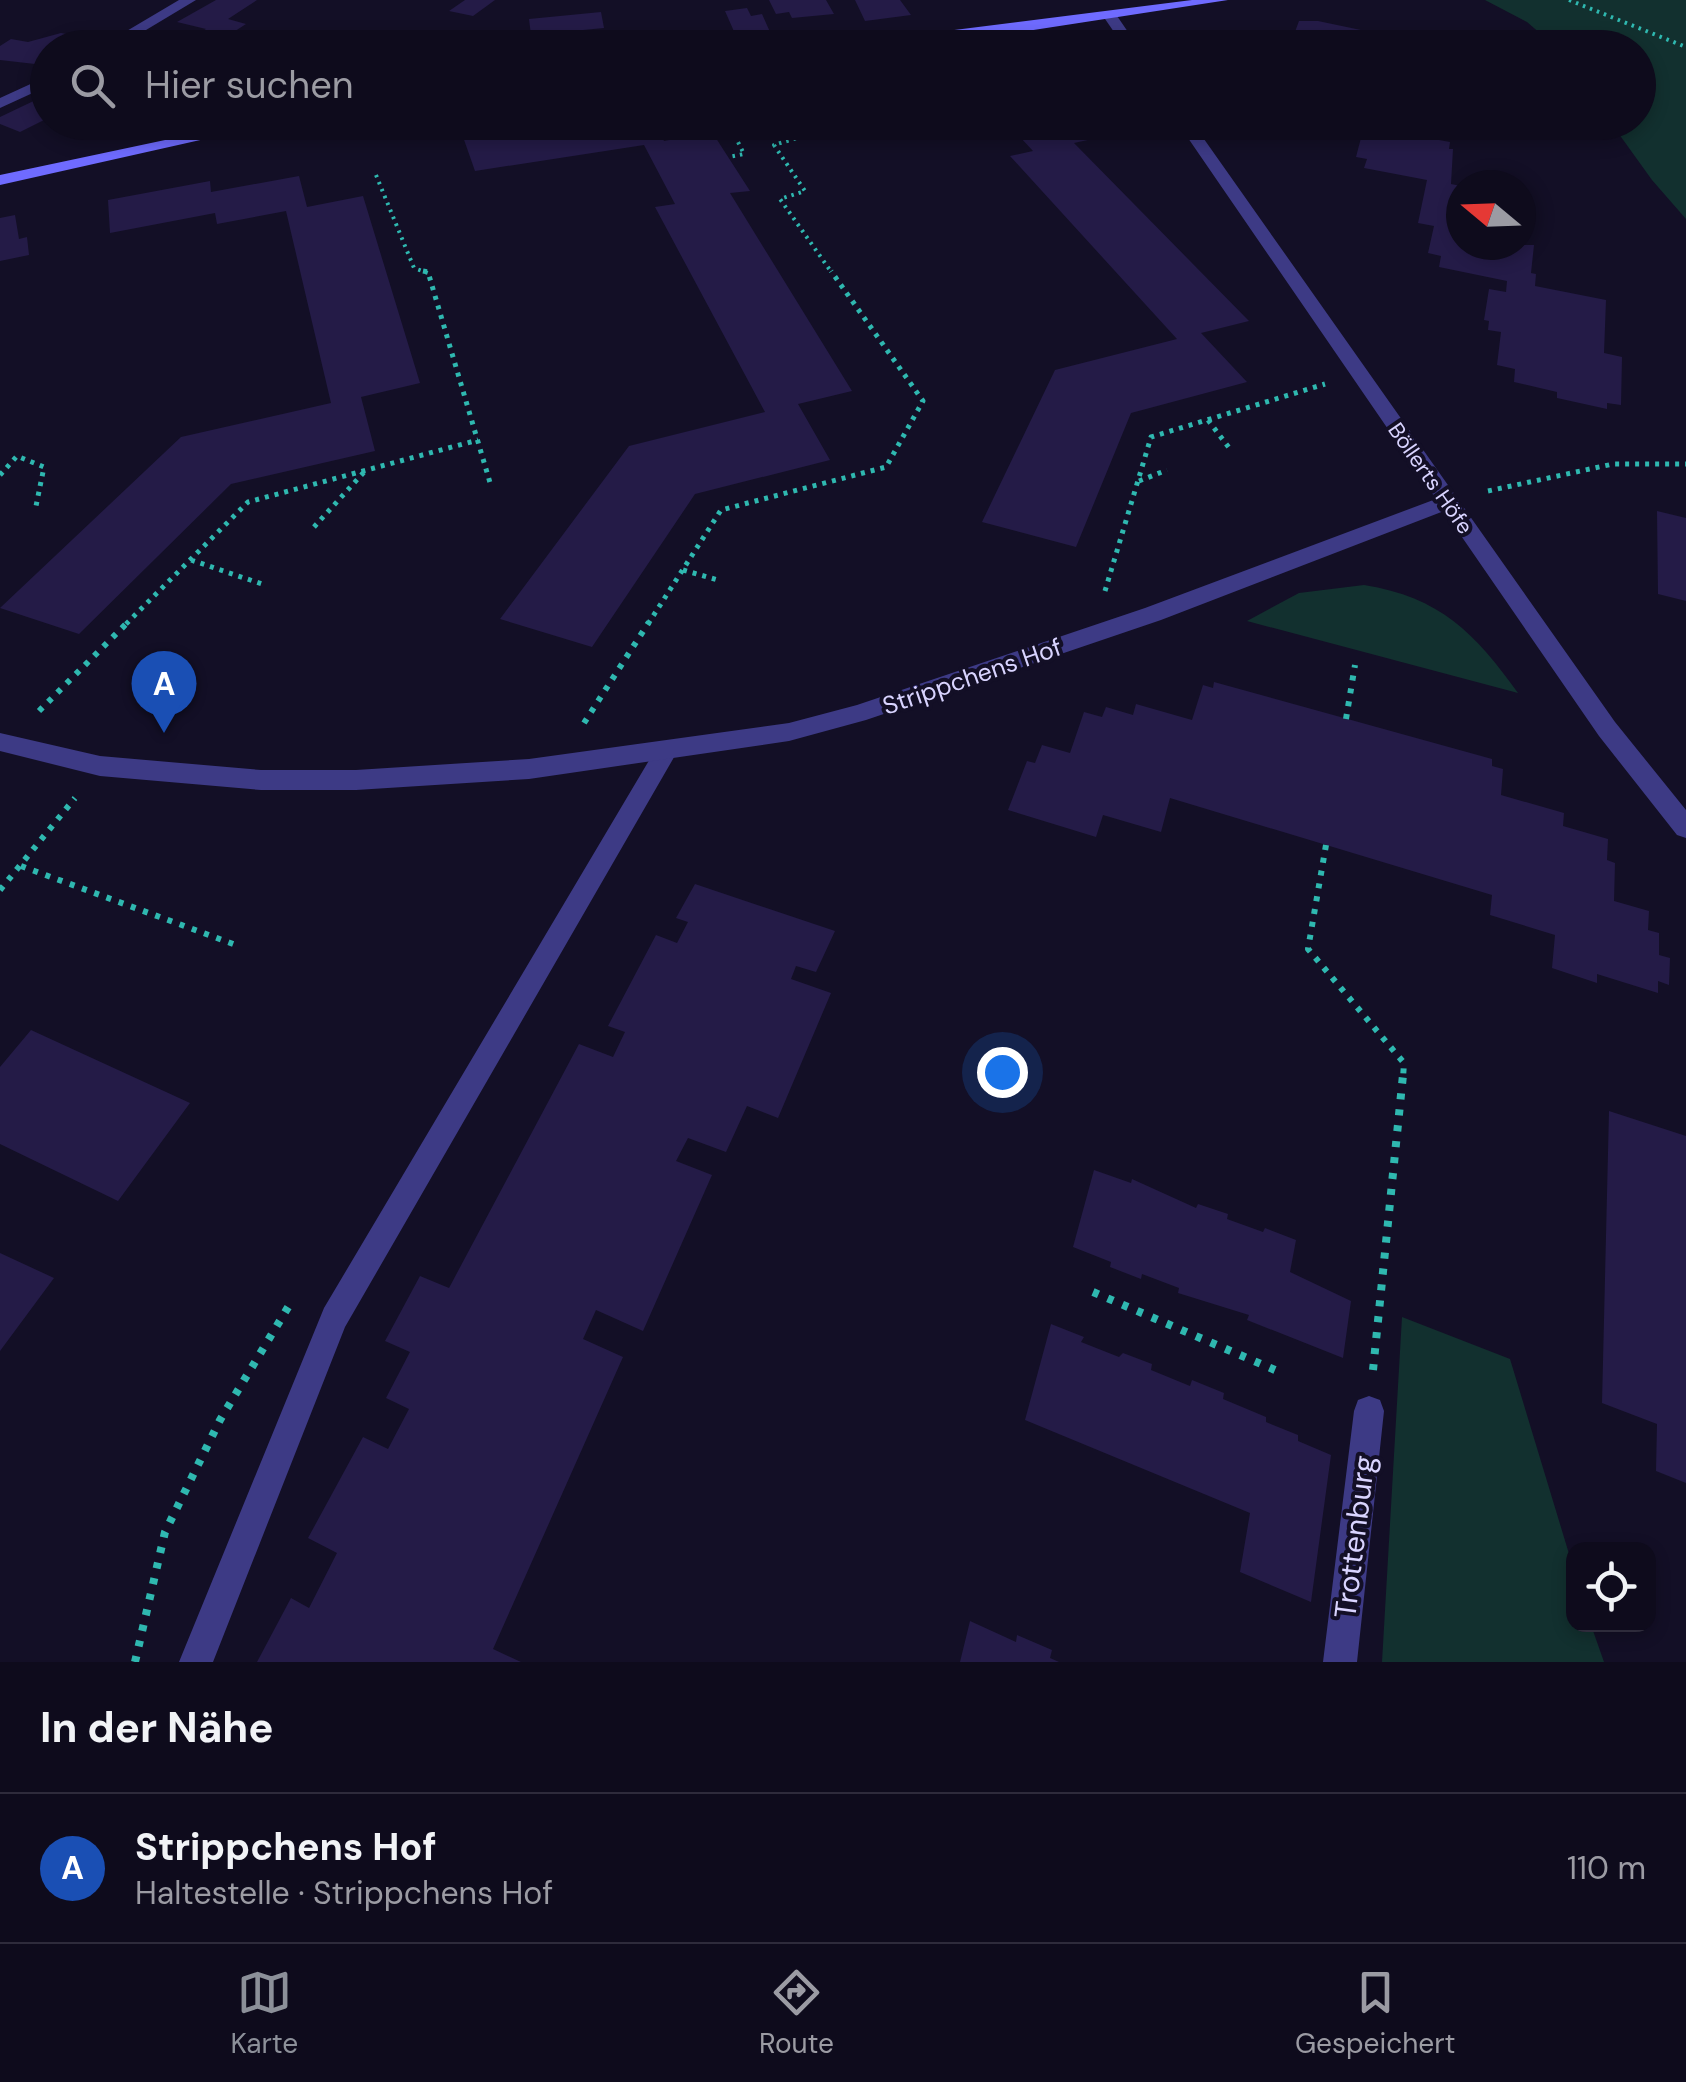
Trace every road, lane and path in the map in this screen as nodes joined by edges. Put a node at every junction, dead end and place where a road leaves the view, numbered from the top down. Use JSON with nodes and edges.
{"nodes":[{"id":1,"x":189,"y":0,"type":"edge"},
{"id":2,"x":1221,"y":0,"type":"edge"},
{"id":3,"x":1569,"y":0,"type":"edge"},
{"id":4,"x":1179,"y":3,"type":"edge"},
{"id":5,"x":1110,"y":16,"type":"junction"},
{"id":6,"x":136,"y":30,"type":"edge"},
{"id":7,"x":982,"y":30,"type":"edge"},
{"id":8,"x":1120,"y":30,"type":"edge"},
{"id":9,"x":1644,"y":30,"type":"edge"},
{"id":10,"x":1656,"y":35,"type":"edge"},
{"id":11,"x":1686,"y":47,"type":"edge"},
{"id":12,"x":30,"y":89,"type":"edge"},
{"id":13,"x":0,"y":104,"type":"edge"},
{"id":14,"x":189,"y":140,"type":"edge"},
{"id":15,"x":737,"y":140,"type":"edge"},
{"id":16,"x":790,"y":140,"type":"edge"},
{"id":17,"x":1196,"y":140,"type":"edge"},
{"id":18,"x":729,"y":158,"type":"dead end"},
{"id":19,"x":376,"y":175,"type":"dead end"},
{"id":20,"x":0,"y":180,"type":"edge"},
{"id":21,"x":1359,"y":374,"type":"junction"},
{"id":22,"x":1208,"y":420,"type":"junction"},
{"id":23,"x":478,"y":440,"type":"junction"},
{"id":24,"x":1230,"y":449,"type":"dead end"},
{"id":25,"x":1686,"y":464,"type":"edge"},
{"id":26,"x":366,"y":470,"type":"junction"},
{"id":27,"x":1167,"y":470,"type":"dead end"},
{"id":28,"x":0,"y":475,"type":"edge"},
{"id":29,"x":1138,"y":482,"type":"junction"},
{"id":30,"x":492,"y":486,"type":"dead end"},
{"id":31,"x":1448,"y":502,"type":"junction"},
{"id":32,"x":35,"y":510,"type":"dead end"},
{"id":33,"x":314,"y":526,"type":"dead end"},
{"id":34,"x":191,"y":560,"type":"junction"},
{"id":35,"x":683,"y":570,"type":"junction"},
{"id":36,"x":718,"y":580,"type":"dead end"},
{"id":37,"x":262,"y":584,"type":"dead end"},
{"id":38,"x":1092,"y":635,"type":"junction"},
{"id":39,"x":1356,"y":665,"type":"dead end"},
{"id":40,"x":1346,"y":719,"type":"dead end"},
{"id":41,"x":3,"y":743,"type":"edge"},
{"id":42,"x":664,"y":753,"type":"junction"},
{"id":43,"x":100,"y":766,"type":"junction"},
{"id":44,"x":556,"y":766,"type":"junction"},
{"id":45,"x":1686,"y":828,"type":"edge"},
{"id":46,"x":1326,"y":845,"type":"dead end"},
{"id":47,"x":22,"y":866,"type":"junction"},
{"id":48,"x":0,"y":890,"type":"edge"},
{"id":49,"x":236,"y":944,"type":"dead end"},
{"id":50,"x":1093,"y":1292,"type":"dead end"},
{"id":51,"x":1275,"y":1370,"type":"dead end"},
{"id":52,"x":1369,"y":1411,"type":"joint"},
{"id":53,"x":196,"y":1662,"type":"edge"},
{"id":54,"x":1340,"y":1662,"type":"edge"}],
"edges":[{"from":1,"to":6,"type":"street"},
{"from":2,"to":4,"type":"main road"},
{"from":3,"to":9,"type":"path"},
{"from":4,"to":5,"type":"main road"},
{"from":5,"to":7,"type":"main road"},
{"from":5,"to":8,"type":"street"},
{"from":10,"to":11,"type":"path"},
{"from":12,"to":13,"type":"street"},
{"from":14,"to":20,"type":"main road"},
{"from":15,"to":18,"type":"path"},
{"from":16,"to":35,"type":"path"},
{"from":17,"to":21,"type":"street","name":"Böllerts Höfe"},
{"from":19,"to":23,"type":"path"},
{"from":21,"to":22,"type":"path"},
{"from":21,"to":31,"type":"street","name":"Böllerts Höfe"},
{"from":22,"to":24,"type":"path"},
{"from":22,"to":29,"type":"path"},
{"from":23,"to":26,"type":"path"},
{"from":23,"to":30,"type":"path"},
{"from":25,"to":31,"type":"path"},
{"from":26,"to":33,"type":"path"},
{"from":26,"to":34,"type":"path"},
{"from":27,"to":29,"type":"path"},
{"from":28,"to":32,"type":"path"},
{"from":29,"to":38,"type":"path"},
{"from":31,"to":38,"type":"street","name":"Strippchens Hof"},
{"from":31,"to":45,"type":"street","name":"Böllerts Höfe"},
{"from":34,"to":37,"type":"path"},
{"from":34,"to":41,"type":"path"},
{"from":35,"to":36,"type":"path"},
{"from":35,"to":44,"type":"path"},
{"from":38,"to":42,"type":"street","name":"Strippchens Hof"},
{"from":39,"to":40,"type":"path"},
{"from":41,"to":43,"type":"street","name":"Strippchens Hof"},
{"from":42,"to":44,"type":"street","name":"Strippchens Hof"},
{"from":42,"to":53,"type":"lane"},
{"from":43,"to":44,"type":"street","name":"Strippchens Hof"},
{"from":43,"to":47,"type":"path"},
{"from":46,"to":52,"type":"path"},
{"from":47,"to":48,"type":"path"},
{"from":47,"to":49,"type":"path"},
{"from":50,"to":51,"type":"path"},
{"from":52,"to":54,"type":"lane","name":"Trottenburg"}]}
